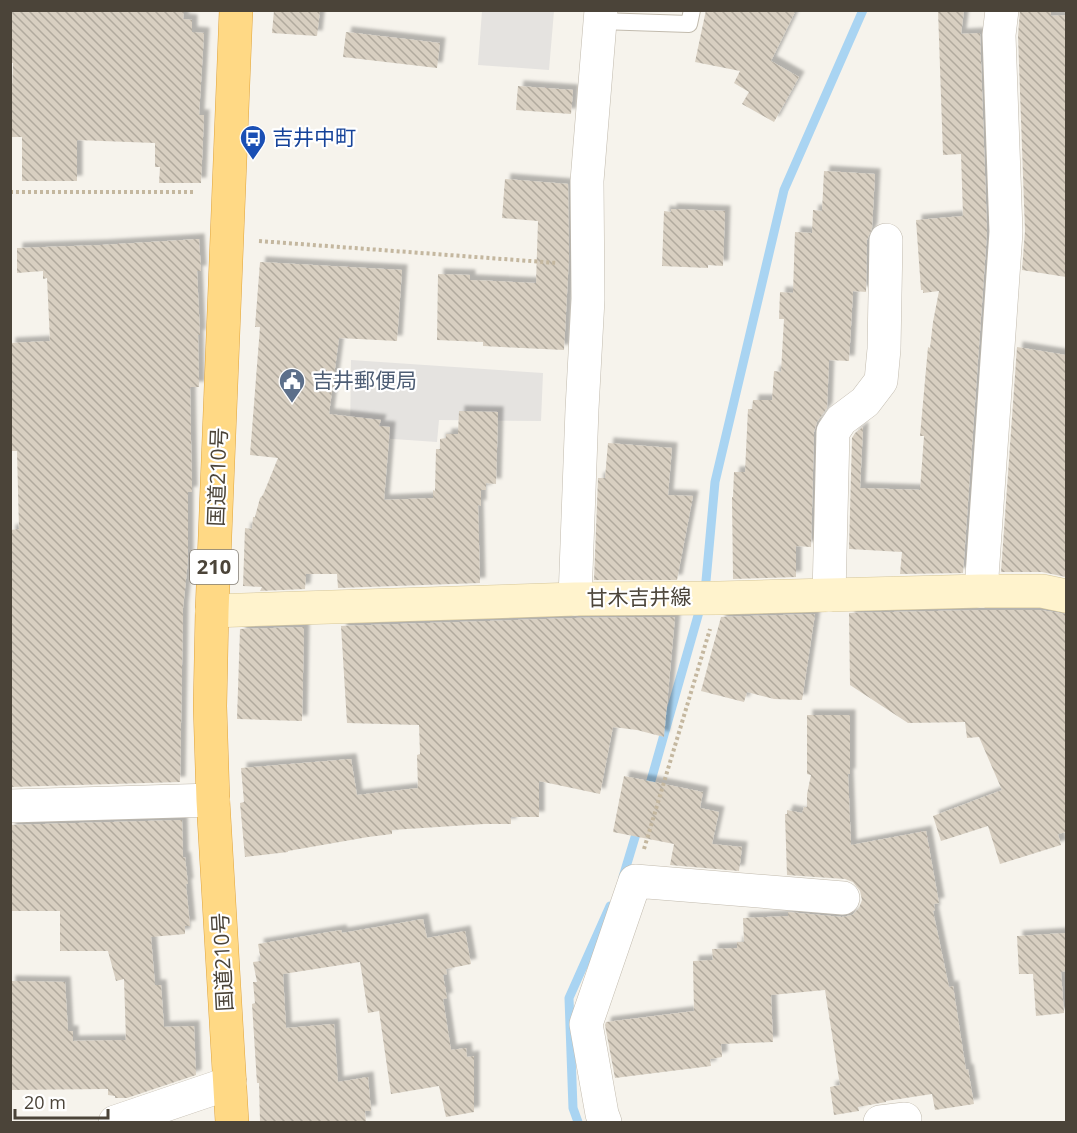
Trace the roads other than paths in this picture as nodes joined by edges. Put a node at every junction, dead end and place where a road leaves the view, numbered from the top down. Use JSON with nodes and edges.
{"nodes":[{"id":1,"x":236,"y":10,"type":"edge"},
{"id":2,"x":692,"y":10,"type":"edge"},
{"id":3,"x":1002,"y":10,"type":"edge"},
{"id":4,"x":600,"y":16,"type":"edge"},
{"id":5,"x":886,"y":240,"type":"dead end"},
{"id":6,"x":981,"y":591,"type":"junction"},
{"id":7,"x":829,"y":595,"type":"junction"},
{"id":8,"x":1066,"y":596,"type":"edge"},
{"id":9,"x":575,"y":599,"type":"junction"},
{"id":10,"x":212,"y":611,"type":"junction"},
{"id":11,"x":213,"y":800,"type":"junction"},
{"id":12,"x":10,"y":806,"type":"edge"},
{"id":13,"x":843,"y":898,"type":"dead end"},
{"id":14,"x":230,"y":1083,"type":"junction"},
{"id":15,"x":115,"y":1122,"type":"edge"},
{"id":16,"x":232,"y":1122,"type":"edge"},
{"id":17,"x":605,"y":1122,"type":"edge"}],
"edges":[{"from":1,"to":10,"type":"highway","name":"国道210号","number":"210"},
{"from":2,"to":4,"type":"lane"},
{"from":3,"to":6,"type":"street"},
{"from":4,"to":9,"type":"street"},
{"from":5,"to":7,"type":"street"},
{"from":6,"to":7,"type":"main road","name":"甘木吉井線"},
{"from":6,"to":8,"type":"main road","name":"甘木吉井線"},
{"from":7,"to":9,"type":"main road","name":"甘木吉井線"},
{"from":9,"to":10,"type":"main road","name":"甘木吉井線"},
{"from":10,"to":11,"type":"highway","name":"国道210号","number":"210"},
{"from":11,"to":12,"type":"street"},
{"from":11,"to":14,"type":"highway","name":"国道210号","number":"210"},
{"from":13,"to":17,"type":"street"},
{"from":14,"to":15,"type":"street"},
{"from":14,"to":16,"type":"highway","name":"国道210号","number":"210"}]}
